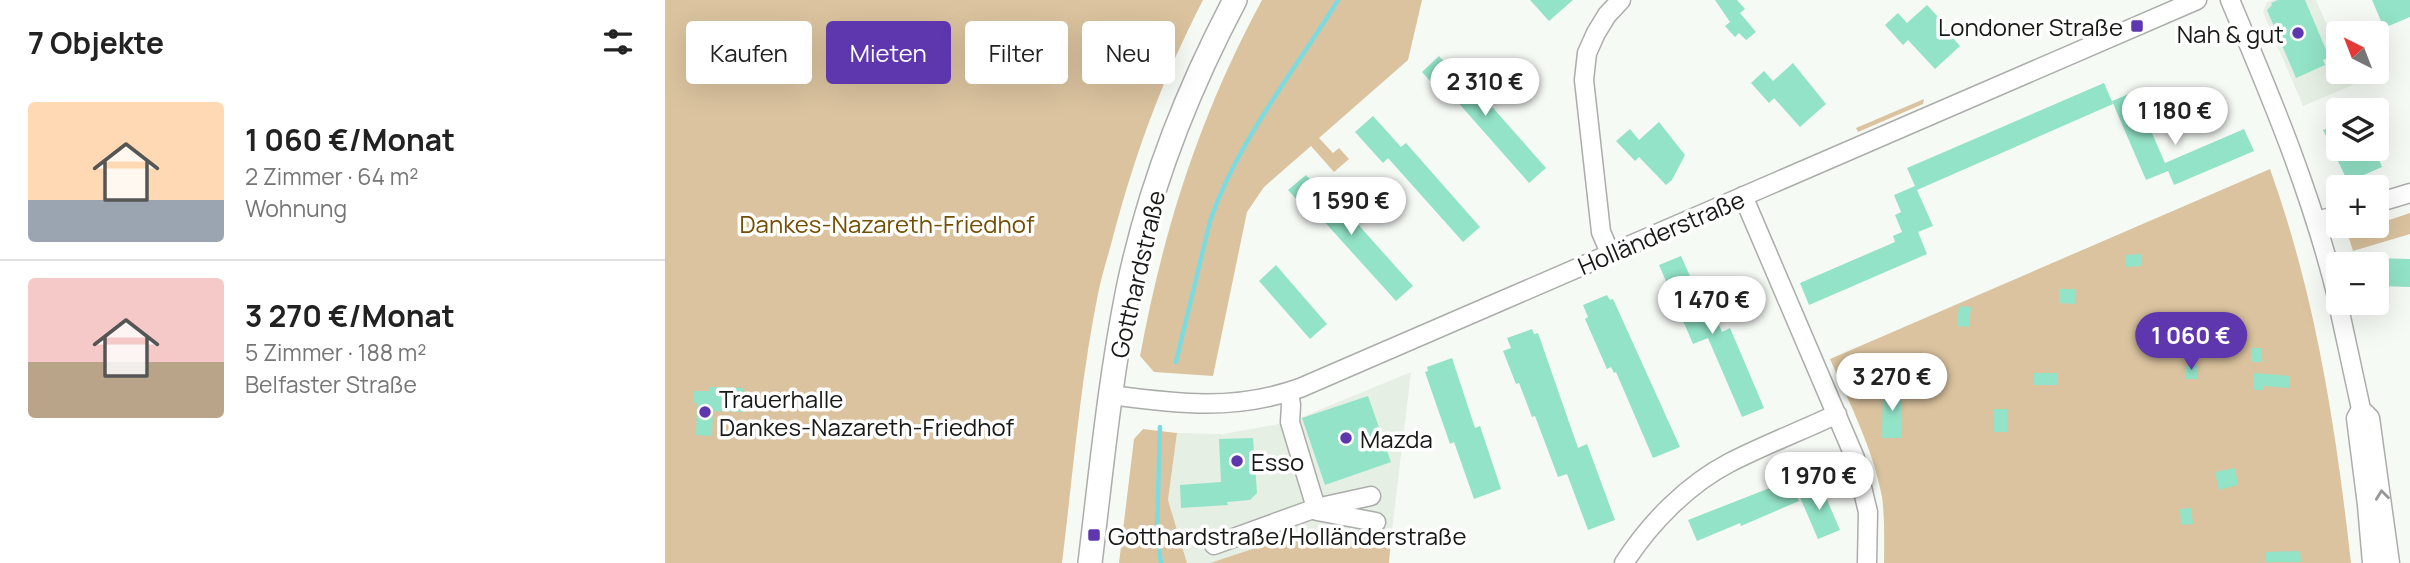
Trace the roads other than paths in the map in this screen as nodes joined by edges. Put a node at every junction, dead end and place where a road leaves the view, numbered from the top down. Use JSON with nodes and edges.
{"nodes":[{"id":1,"x":1235,"y":0,"type":"edge"},
{"id":2,"x":1621,"y":0,"type":"edge"},
{"id":3,"x":2197,"y":0,"type":"edge"},
{"id":4,"x":2230,"y":0,"type":"edge"},
{"id":5,"x":2410,"y":192,"type":"edge"},
{"id":6,"x":1744,"y":196,"type":"junction"},
{"id":7,"x":2389,"y":199,"type":"edge"},
{"id":8,"x":2326,"y":218,"type":"edge"},
{"id":9,"x":2317,"y":221,"type":"junction"},
{"id":10,"x":1610,"y":253,"type":"junction"},
{"id":11,"x":2326,"y":256,"type":"edge"},
{"id":12,"x":2341,"y":315,"type":"edge"},
{"id":13,"x":1289,"y":392,"type":"junction"},
{"id":14,"x":1111,"y":395,"type":"junction"},
{"id":15,"x":2361,"y":409,"type":"junction"},
{"id":16,"x":1837,"y":414,"type":"junction"},
{"id":17,"x":1371,"y":496,"type":"dead end"},
{"id":18,"x":1316,"y":508,"type":"junction"},
{"id":19,"x":1376,"y":522,"type":"dead end"},
{"id":20,"x":1213,"y":545,"type":"dead end"},
{"id":21,"x":1090,"y":563,"type":"edge"},
{"id":22,"x":1624,"y":563,"type":"edge"},
{"id":23,"x":1867,"y":563,"type":"edge"},
{"id":24,"x":2372,"y":563,"type":"edge"},
{"id":25,"x":2390,"y":563,"type":"edge"}],
"edges":[{"from":1,"to":14,"type":"main road","name":"Gotthardstraße"},
{"from":2,"to":10,"type":"street"},
{"from":3,"to":6,"type":"street","name":"Holländerstraße"},
{"from":4,"to":9,"type":"street"},
{"from":5,"to":7,"type":"street"},
{"from":6,"to":10,"type":"street","name":"Holländerstraße"},
{"from":6,"to":16,"type":"street"},
{"from":8,"to":9,"type":"street"},
{"from":9,"to":11,"type":"street"},
{"from":10,"to":13,"type":"street","name":"Holländerstraße"},
{"from":12,"to":15,"type":"street"},
{"from":13,"to":14,"type":"street","name":"Holländerstraße"},
{"from":13,"to":18,"type":"street"},
{"from":14,"to":21,"type":"main road","name":"Gotthardstraße"},
{"from":15,"to":24,"type":"street"},
{"from":25,"to":15,"type":"street","one_way":true},
{"from":16,"to":22,"type":"street"},
{"from":16,"to":23,"type":"street"},
{"from":17,"to":18,"type":"street"},
{"from":18,"to":19,"type":"street"},
{"from":18,"to":20,"type":"street"}]}
